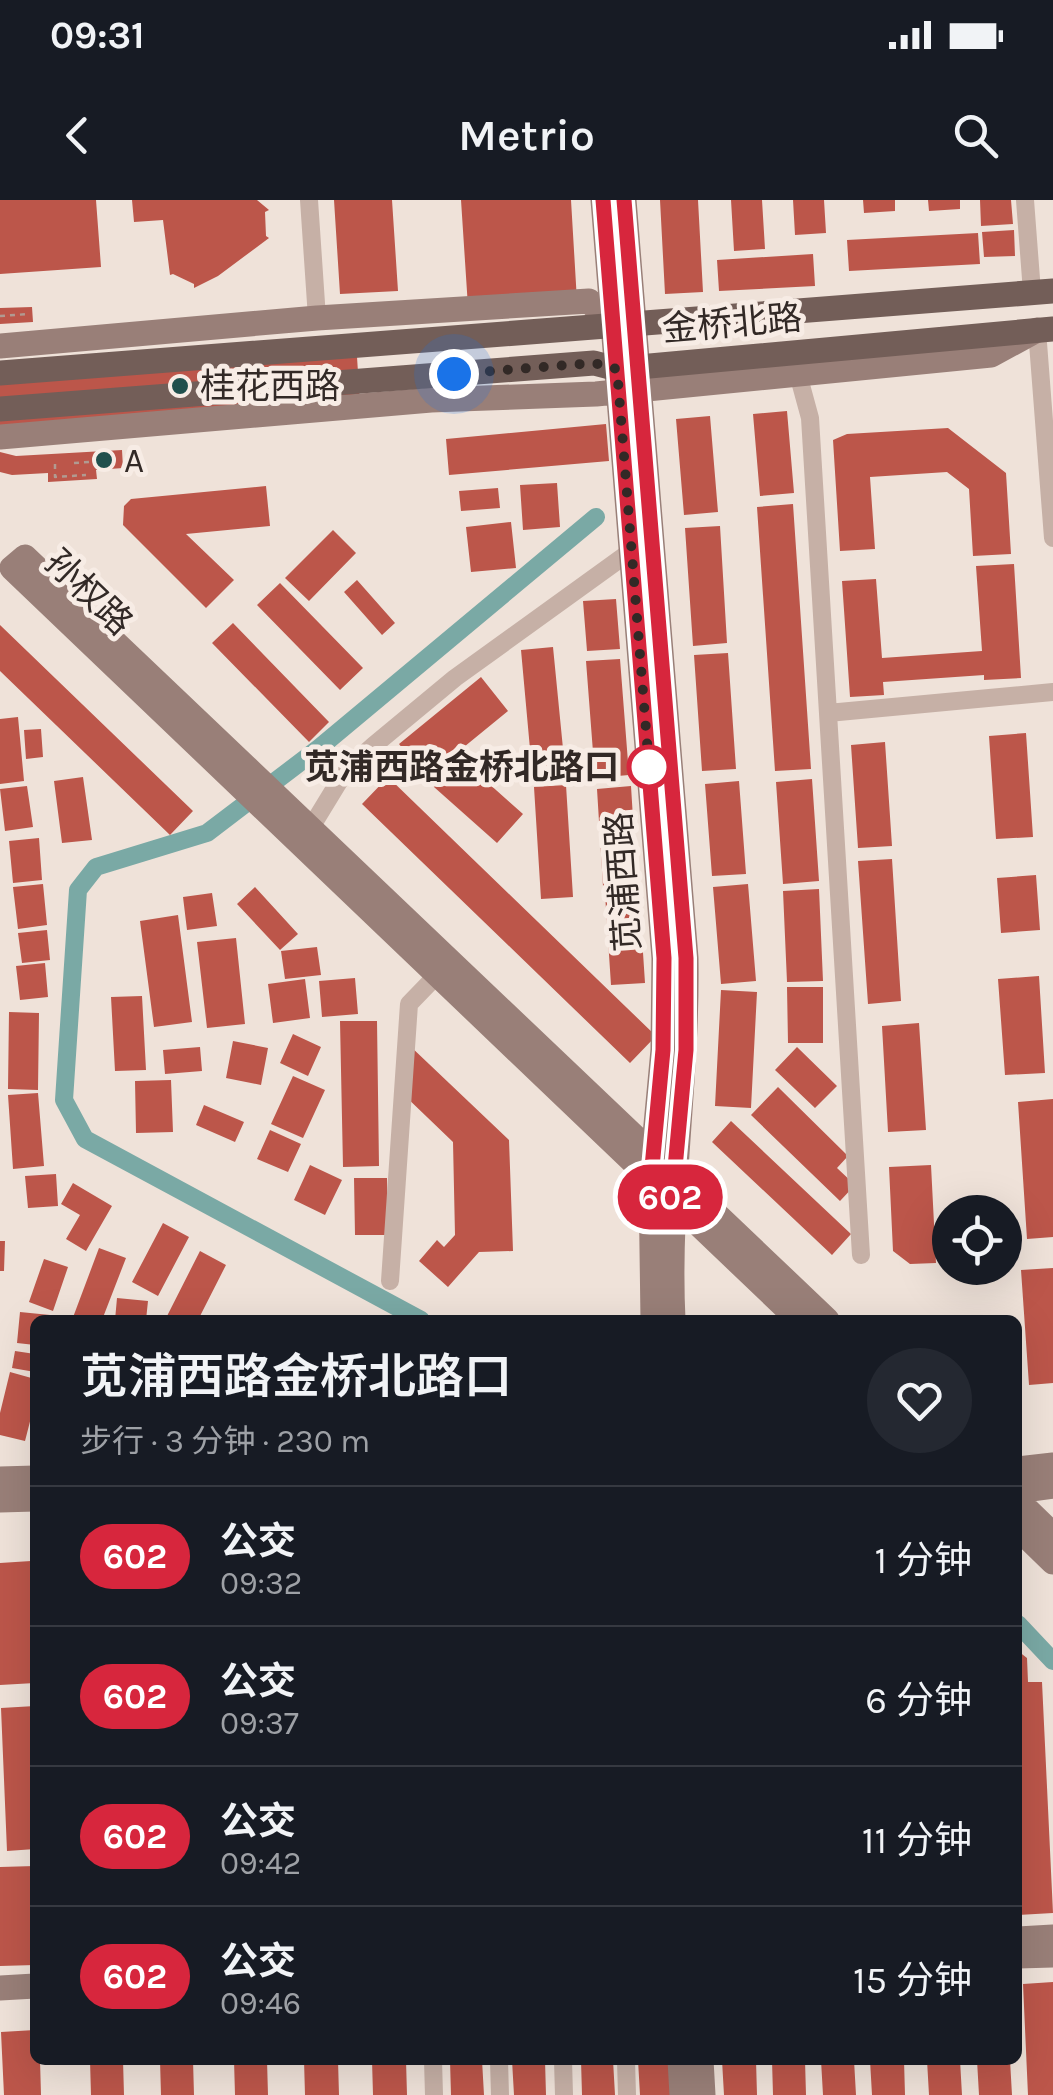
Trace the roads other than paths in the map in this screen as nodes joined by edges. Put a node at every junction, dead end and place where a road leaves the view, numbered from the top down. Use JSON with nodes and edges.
{"nodes":[{"id":1,"x":309,"y":200,"type":"edge"},
{"id":2,"x":603,"y":200,"type":"edge"},
{"id":3,"x":624,"y":200,"type":"edge"},
{"id":4,"x":1026,"y":200,"type":"edge"},
{"id":5,"x":1043,"y":291,"type":"edge"},
{"id":6,"x":317,"y":318,"type":"junction"},
{"id":7,"x":624,"y":324,"type":"junction"},
{"id":8,"x":1045,"y":330,"type":"edge"},
{"id":9,"x":0,"y":346,"type":"edge"},
{"id":10,"x":0,"y":373,"type":"edge"},
{"id":11,"x":798,"y":374,"type":"junction"},
{"id":12,"x":384,"y":380,"type":"junction"},
{"id":13,"x":628,"y":380,"type":"junction"},
{"id":14,"x":431,"y":400,"type":"junction"},
{"id":15,"x":0,"y":409,"type":"edge"},
{"id":16,"x":0,"y":437,"type":"edge"},
{"id":17,"x":1053,"y":538,"type":"edge"},
{"id":18,"x":631,"y":551,"type":"junction"},
{"id":19,"x":1053,"y":692,"type":"edge"},
{"id":20,"x":828,"y":714,"type":"junction"},
{"id":21,"x":247,"y":780,"type":"junction"},
{"id":22,"x":296,"y":823,"type":"junction"},
{"id":23,"x":438,"y":974,"type":"junction"},
{"id":24,"x":663,"y":1177,"type":"junction"},
{"id":25,"x":861,"y":1256,"type":"dead end"},
{"id":26,"x":390,"y":1281,"type":"dead end"},
{"id":27,"x":653,"y":1315,"type":"edge"},
{"id":28,"x":673,"y":1315,"type":"edge"},
{"id":29,"x":794,"y":1315,"type":"edge"},
{"id":30,"x":821,"y":1315,"type":"edge"},
{"id":31,"x":1053,"y":1464,"type":"edge"},
{"id":32,"x":1022,"y":1468,"type":"edge"},
{"id":33,"x":30,"y":1478,"type":"edge"},
{"id":34,"x":0,"y":1479,"type":"edge"},
{"id":35,"x":1053,"y":1486,"type":"edge"},
{"id":36,"x":1022,"y":1490,"type":"edge"},
{"id":37,"x":30,"y":1499,"type":"edge"},
{"id":38,"x":0,"y":1500,"type":"edge"},
{"id":39,"x":1022,"y":1505,"type":"edge"},
{"id":40,"x":1022,"y":1532,"type":"edge"},
{"id":41,"x":1053,"y":1535,"type":"edge"},
{"id":42,"x":1053,"y":1562,"type":"edge"},
{"id":43,"x":1053,"y":1937,"type":"edge"},
{"id":44,"x":1022,"y":1938,"type":"edge"},
{"id":45,"x":1053,"y":1955,"type":"edge"},
{"id":46,"x":1022,"y":1956,"type":"edge"},
{"id":47,"x":30,"y":1986,"type":"edge"},
{"id":48,"x":0,"y":1988,"type":"edge"},
{"id":49,"x":30,"y":2002,"type":"edge"},
{"id":50,"x":0,"y":2004,"type":"edge"},
{"id":51,"x":433,"y":2065,"type":"edge"},
{"id":52,"x":499,"y":2065,"type":"edge"},
{"id":53,"x":562,"y":2065,"type":"edge"},
{"id":54,"x":626,"y":2065,"type":"edge"},
{"id":55,"x":680,"y":2065,"type":"edge"},
{"id":56,"x":702,"y":2065,"type":"edge"},
{"id":57,"x":434,"y":2095,"type":"edge"},
{"id":58,"x":500,"y":2095,"type":"edge"},
{"id":59,"x":564,"y":2095,"type":"edge"},
{"id":60,"x":627,"y":2095,"type":"edge"},
{"id":61,"x":682,"y":2095,"type":"edge"},
{"id":62,"x":703,"y":2095,"type":"edge"}],
"edges":[{"from":1,"to":6,"type":"street"},
{"from":2,"to":7,"type":"main road","name":"苋浦西路"},
{"from":3,"to":7,"type":"main road"},
{"from":4,"to":5,"type":"street"},
{"from":5,"to":7,"type":"main road","name":"金桥北路"},
{"from":6,"to":7,"type":"main road","name":"金桥北路"},
{"from":6,"to":9,"type":"main road","name":"金桥北路"},
{"from":7,"to":10,"type":"main road","name":"金桥北路"},
{"from":7,"to":13,"type":"main road","name":"苋浦西路"},
{"from":8,"to":11,"type":"main road"},
{"from":8,"to":13,"type":"main road","name":"金桥北路"},
{"from":8,"to":17,"type":"street"},
{"from":11,"to":13,"type":"main road"},
{"from":11,"to":20,"type":"street"},
{"from":12,"to":13,"type":"main road","name":"金桥北路"},
{"from":12,"to":14,"type":"main road"},
{"from":12,"to":15,"type":"main road","name":"金桥北路"},
{"from":13,"to":14,"type":"main road"},
{"from":13,"to":18,"type":"main road","name":"苋浦西路"},
{"from":13,"to":24,"type":"main road","name":"苋浦西路"},
{"from":14,"to":16,"type":"main road"},
{"from":18,"to":22,"type":"street"},
{"from":18,"to":24,"type":"main road","name":"苋浦西路"},
{"from":19,"to":20,"type":"street"},
{"from":20,"to":25,"type":"street"},
{"from":21,"to":21,"type":"main road","name":"孙权路"},
{"from":21,"to":22,"type":"main road","name":"孙权路"},
{"from":22,"to":23,"type":"main road","name":"孙权路"},
{"from":22,"to":24,"type":"main road","name":"孙权路"},
{"from":23,"to":24,"type":"main road","name":"孙权路"},
{"from":23,"to":26,"type":"street"},
{"from":24,"to":27,"type":"main road","name":"苋浦西路"},
{"from":24,"to":28,"type":"main road","name":"苋浦西路"},
{"from":24,"to":29,"type":"main road","name":"孙权路"},
{"from":24,"to":30,"type":"main road","name":"孙权路"},
{"from":31,"to":32,"type":"main road"},
{"from":33,"to":34,"type":"main road"},
{"from":35,"to":36,"type":"main road"},
{"from":37,"to":38,"type":"main road"},
{"from":39,"to":41,"type":"main road"},
{"from":40,"to":42,"type":"main road"},
{"from":43,"to":44,"type":"main road"},
{"from":45,"to":46,"type":"main road"},
{"from":47,"to":48,"type":"main road"},
{"from":49,"to":50,"type":"main road"},
{"from":51,"to":57,"type":"street"},
{"from":52,"to":58,"type":"street"},
{"from":53,"to":59,"type":"street"},
{"from":54,"to":60,"type":"street"},
{"from":55,"to":61,"type":"main road"},
{"from":56,"to":62,"type":"main road"}]}
